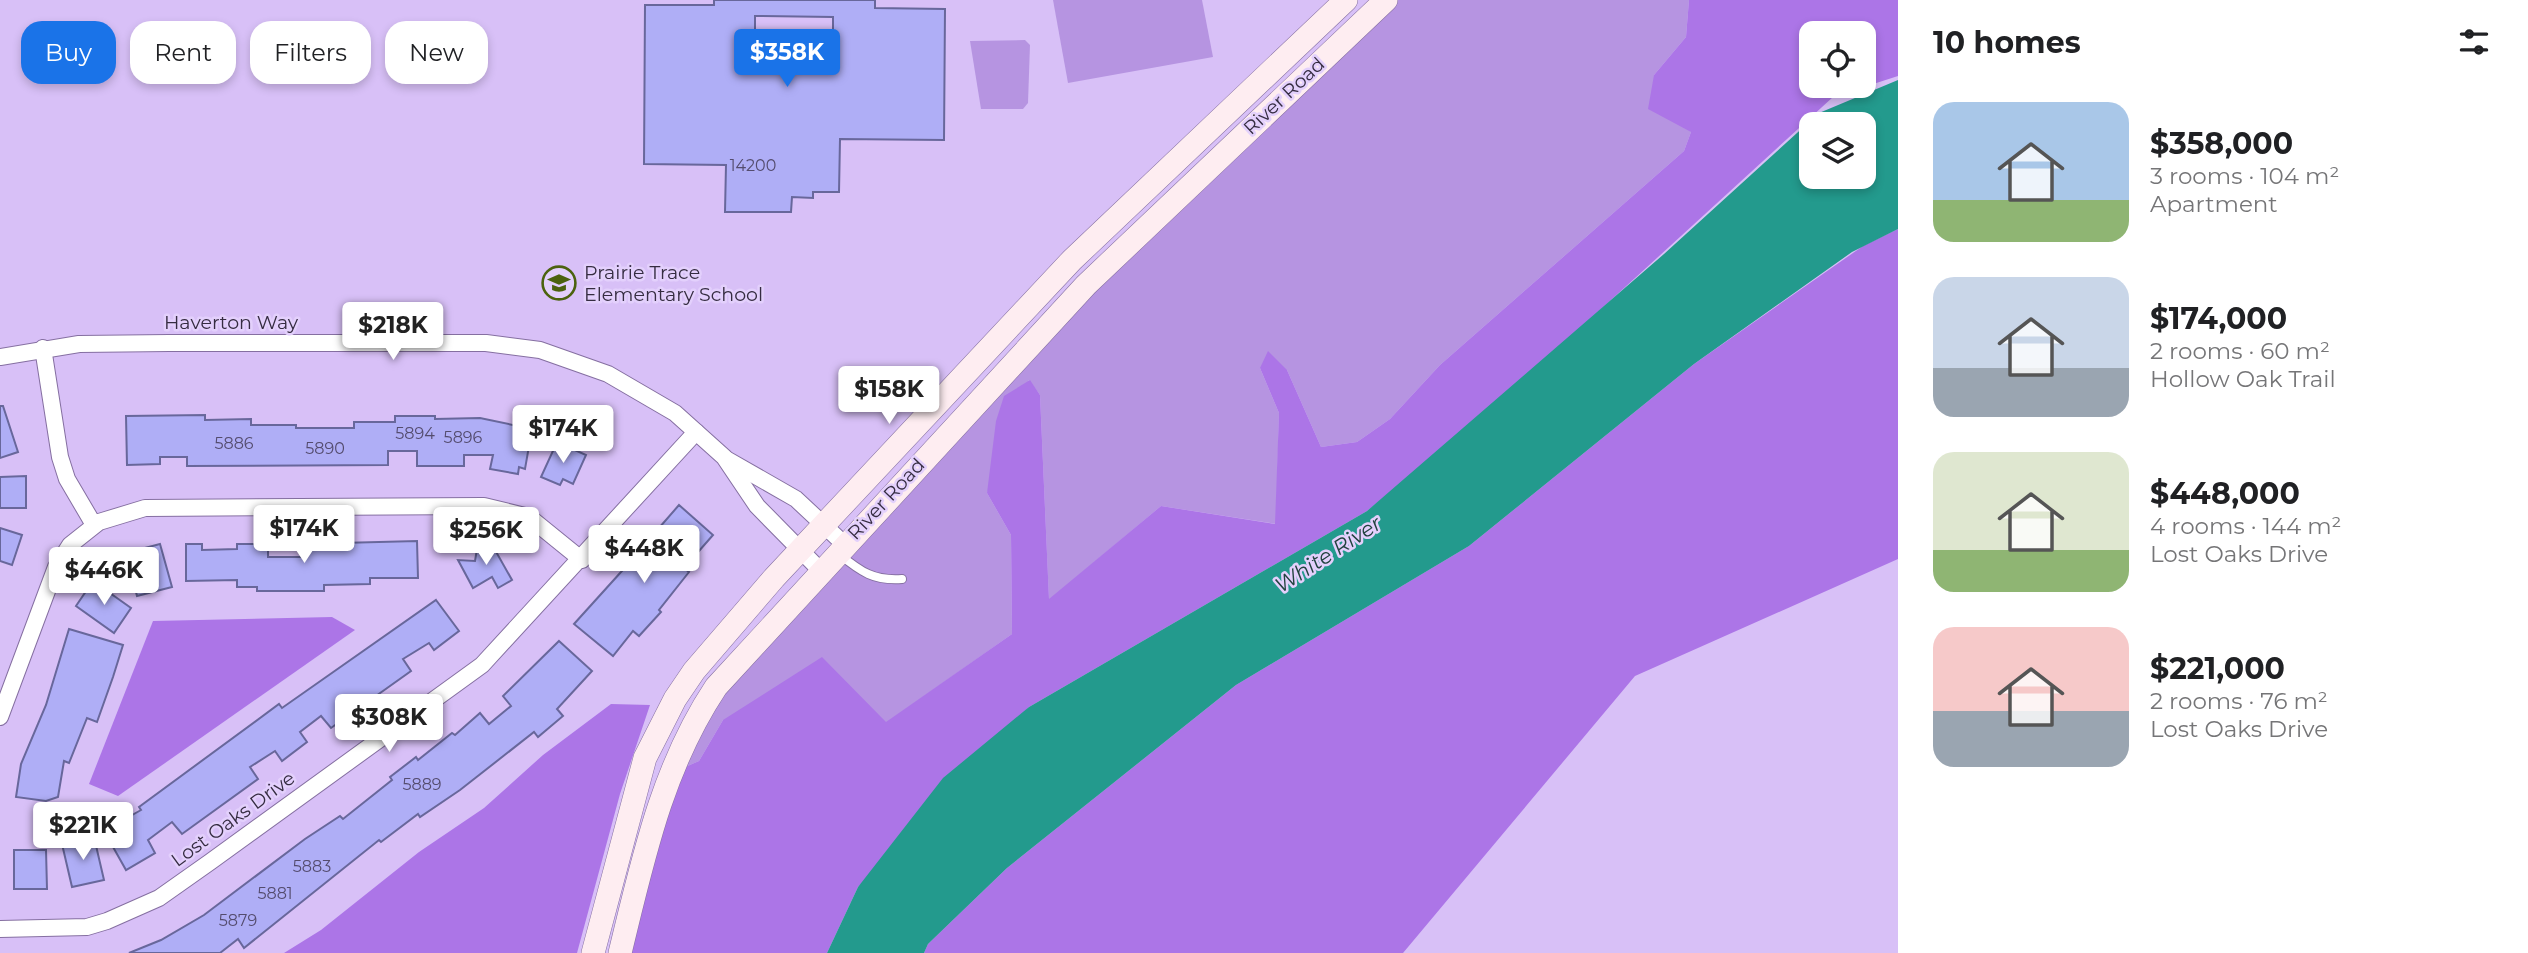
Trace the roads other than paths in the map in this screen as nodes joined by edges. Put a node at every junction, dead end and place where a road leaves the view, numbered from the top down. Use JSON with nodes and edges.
{"nodes":[{"id":1,"x":1346,"y":0,"type":"edge"},
{"id":2,"x":1386,"y":0,"type":"edge"},
{"id":3,"x":43,"y":348,"type":"junction"},
{"id":4,"x":0,"y":357,"type":"edge"},
{"id":5,"x":696,"y":432,"type":"junction"},
{"id":6,"x":724,"y":457,"type":"junction"},
{"id":7,"x":94,"y":525,"type":"junction"},
{"id":8,"x":826,"y":526,"type":"junction"},
{"id":9,"x":841,"y":548,"type":"junction"},
{"id":10,"x":800,"y":551,"type":"junction"},
{"id":11,"x":582,"y":560,"type":"junction"},
{"id":12,"x":820,"y":570,"type":"junction"},
{"id":13,"x":902,"y":579,"type":"dead end"},
{"id":14,"x":0,"y":717,"type":"edge"},
{"id":15,"x":0,"y":929,"type":"edge"},
{"id":16,"x":593,"y":953,"type":"edge"},
{"id":17,"x":620,"y":953,"type":"edge"}],
"edges":[{"from":1,"to":8,"type":"main road","name":"River Road"},
{"from":2,"to":9,"type":"main road","name":"River Road"},
{"from":3,"to":4,"type":"street","name":"Haverton Way"},
{"from":3,"to":5,"type":"street","name":"Haverton Way"},
{"from":3,"to":7,"type":"street"},
{"from":5,"to":6,"type":"street","name":"Haverton Way"},
{"from":5,"to":11,"type":"street","name":"Lost Oaks Drive"},
{"from":6,"to":8,"type":"street","name":"Haverton Way"},
{"from":6,"to":10,"type":"street","name":"Haverton Way"},
{"from":7,"to":11,"type":"street"},
{"from":7,"to":14,"type":"street"},
{"from":8,"to":9,"type":"street","name":"Haverton Way"},
{"from":8,"to":10,"type":"main road","name":"River Road"},
{"from":9,"to":12,"type":"main road","name":"River Road"},
{"from":9,"to":13,"type":"lane"},
{"from":10,"to":12,"type":"street","name":"Haverton Way"},
{"from":10,"to":16,"type":"main road","name":"River Road"},
{"from":11,"to":15,"type":"street","name":"Lost Oaks Drive"},
{"from":12,"to":17,"type":"main road","name":"River Road"}]}
